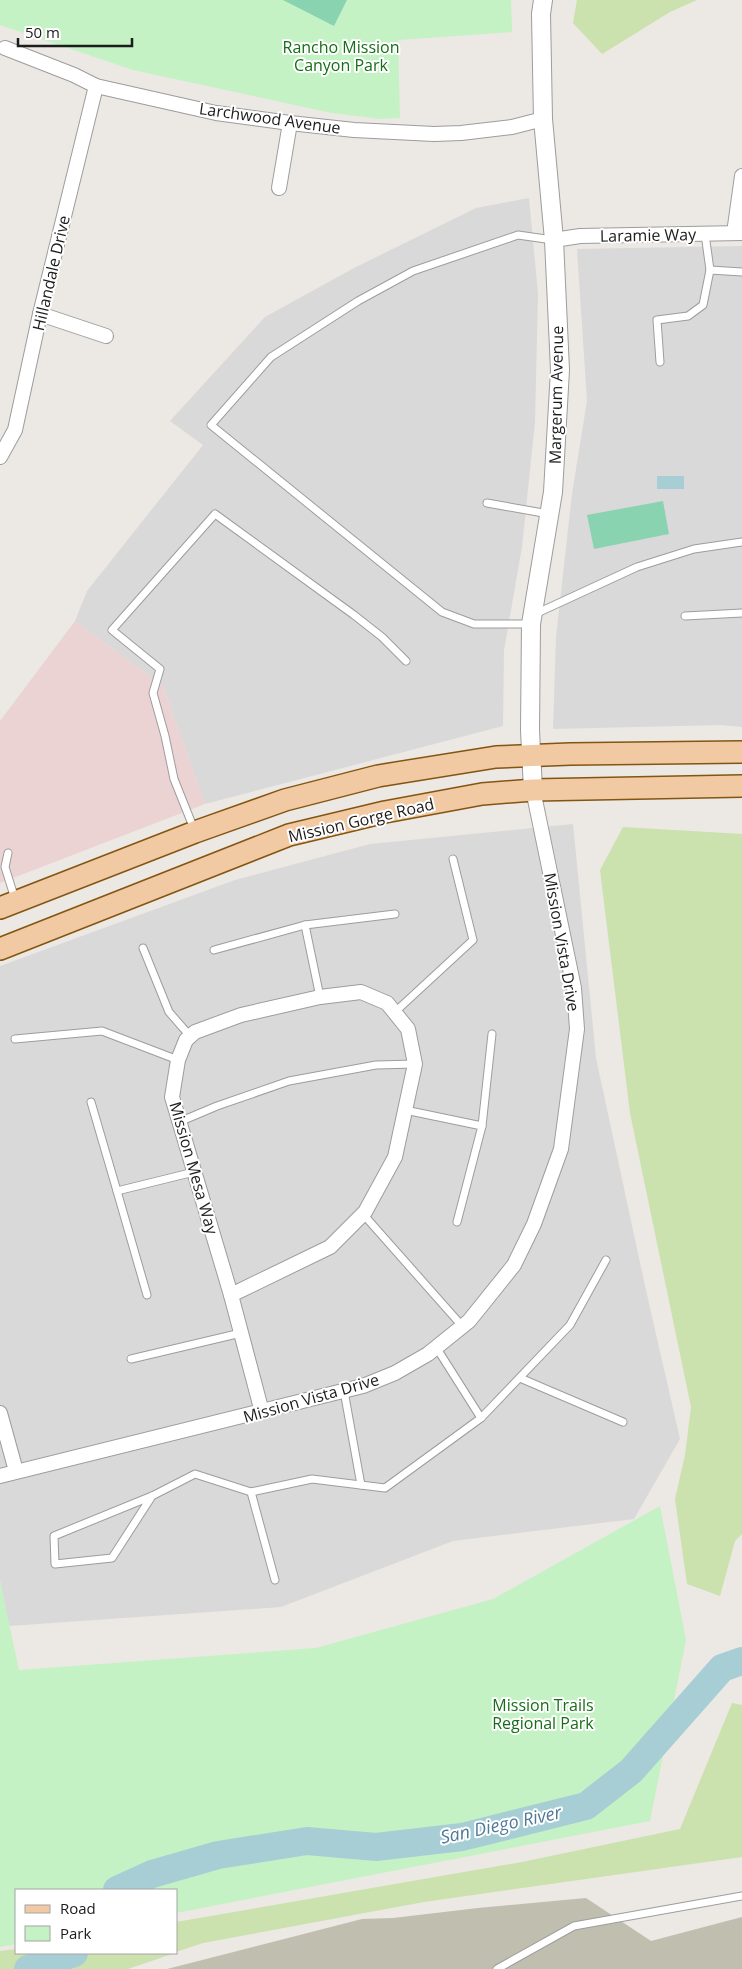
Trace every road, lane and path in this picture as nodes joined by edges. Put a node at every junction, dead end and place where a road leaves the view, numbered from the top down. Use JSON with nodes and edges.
{"nodes":[{"id":1,"x":543,"y":0,"type":"edge"},
{"id":2,"x":5,"y":48,"type":"dead end"},
{"id":3,"x":96,"y":86,"type":"junction"},
{"id":4,"x":543,"y":119,"type":"junction"},
{"id":5,"x":290,"y":123,"type":"junction"},
{"id":6,"x":742,"y":176,"type":"edge"},
{"id":7,"x":279,"y":188,"type":"dead end"},
{"id":8,"x":738,"y":233,"type":"edge"},
{"id":9,"x":705,"y":234,"type":"junction"},
{"id":10,"x":554,"y":240,"type":"junction"},
{"id":11,"x":710,"y":270,"type":"junction"},
{"id":12,"x":742,"y":272,"type":"edge"},
{"id":13,"x":40,"y":314,"type":"junction"},
{"id":14,"x":106,"y":336,"type":"dead end"},
{"id":15,"x":660,"y":362,"type":"dead end"},
{"id":16,"x":0,"y":457,"type":"edge"},
{"id":17,"x":487,"y":503,"type":"dead end"},
{"id":18,"x":549,"y":514,"type":"junction"},
{"id":19,"x":742,"y":542,"type":"edge"},
{"id":20,"x":742,"y":614,"type":"edge"},
{"id":21,"x":685,"y":616,"type":"dead end"},
{"id":22,"x":532,"y":619,"type":"junction"},
{"id":23,"x":406,"y":661,"type":"dead end"},
{"id":24,"x":742,"y":752,"type":"edge"},
{"id":25,"x":530,"y":756,"type":"junction"},
{"id":26,"x":742,"y":786,"type":"edge"},
{"id":27,"x":533,"y":790,"type":"junction"},
{"id":28,"x":195,"y":832,"type":"junction"},
{"id":29,"x":8,"y":853,"type":"dead end"},
{"id":30,"x":452,"y":859,"type":"dead end"},
{"id":31,"x":8,"y":904,"type":"edge"},
{"id":32,"x":395,"y":914,"type":"dead end"},
{"id":33,"x":305,"y":925,"type":"junction"},
{"id":34,"x":143,"y":948,"type":"dead end"},
{"id":35,"x":0,"y":949,"type":"edge"},
{"id":36,"x":214,"y":950,"type":"dead end"},
{"id":37,"x":320,"y":997,"type":"junction"},
{"id":38,"x":394,"y":1012,"type":"junction"},
{"id":39,"x":492,"y":1034,"type":"dead end"},
{"id":40,"x":190,"y":1036,"type":"junction"},
{"id":41,"x":16,"y":1039,"type":"dead end"},
{"id":42,"x":178,"y":1060,"type":"junction"},
{"id":43,"x":415,"y":1064,"type":"junction"},
{"id":44,"x":90,"y":1102,"type":"dead end"},
{"id":45,"x":406,"y":1110,"type":"junction"},
{"id":46,"x":179,"y":1122,"type":"junction"},
{"id":47,"x":482,"y":1126,"type":"junction"},
{"id":48,"x":194,"y":1172,"type":"junction"},
{"id":49,"x":117,"y":1191,"type":"junction"},
{"id":50,"x":362,"y":1214,"type":"junction"},
{"id":51,"x":457,"y":1222,"type":"dead end"},
{"id":52,"x":606,"y":1260,"type":"dead end"},
{"id":53,"x":147,"y":1295,"type":"dead end"},
{"id":54,"x":231,"y":1295,"type":"junction"},
{"id":55,"x":463,"y":1327,"type":"junction"},
{"id":56,"x":241,"y":1333,"type":"junction"},
{"id":57,"x":436,"y":1347,"type":"junction"},
{"id":58,"x":131,"y":1360,"type":"dead end"},
{"id":59,"x":520,"y":1378,"type":"junction"},
{"id":60,"x":344,"y":1391,"type":"junction"},
{"id":61,"x":262,"y":1412,"type":"junction"},
{"id":62,"x":0,"y":1413,"type":"edge"},
{"id":63,"x":481,"y":1418,"type":"junction"},
{"id":64,"x":623,"y":1422,"type":"dead end"},
{"id":65,"x":16,"y":1472,"type":"junction"},
{"id":66,"x":0,"y":1476,"type":"edge"},
{"id":67,"x":362,"y":1485,"type":"junction"},
{"id":68,"x":251,"y":1492,"type":"junction"},
{"id":69,"x":152,"y":1496,"type":"junction"},
{"id":70,"x":276,"y":1580,"type":"dead end"},
{"id":71,"x":742,"y":1896,"type":"edge"},
{"id":72,"x":497,"y":1969,"type":"edge"}],
"edges":[{"from":1,"to":4,"type":"street","name":"Margerum Avenue"},
{"from":2,"to":3,"type":"street","name":"Larchwood Avenue"},
{"from":3,"to":5,"type":"street","name":"Larchwood Avenue"},
{"from":3,"to":13,"type":"street","name":"Hillandale Drive"},
{"from":4,"to":5,"type":"street","name":"Larchwood Avenue"},
{"from":4,"to":10,"type":"street","name":"Margerum Avenue"},
{"from":5,"to":7,"type":"street"},
{"from":6,"to":8,"type":"street"},
{"from":8,"to":9,"type":"street","name":"Laramie Way"},
{"from":9,"to":10,"type":"street","name":"Laramie Way"},
{"from":9,"to":11,"type":"lane"},
{"from":10,"to":18,"type":"street","name":"Margerum Avenue"},
{"from":10,"to":22,"type":"lane"},
{"from":11,"to":12,"type":"lane"},
{"from":11,"to":15,"type":"lane"},
{"from":13,"to":14,"type":"street"},
{"from":13,"to":16,"type":"street","name":"Hillandale Drive"},
{"from":17,"to":18,"type":"lane"},
{"from":18,"to":22,"type":"street","name":"Margerum Avenue"},
{"from":19,"to":22,"type":"lane"},
{"from":20,"to":21,"type":"lane"},
{"from":22,"to":25,"type":"street","name":"Margerum Avenue"},
{"from":23,"to":28,"type":"lane"},
{"from":24,"to":25,"type":"main road"},
{"from":25,"to":27,"type":"street","name":"Margerum Avenue"},
{"from":25,"to":28,"type":"main road"},
{"from":26,"to":27,"type":"main road","name":"Mission Gorge Road"},
{"from":27,"to":35,"type":"main road","name":"Mission Gorge Road"},
{"from":27,"to":55,"type":"street","name":"Mission Vista Drive"},
{"from":28,"to":31,"type":"main road"},
{"from":29,"to":31,"type":"lane"},
{"from":30,"to":38,"type":"lane"},
{"from":32,"to":33,"type":"lane"},
{"from":33,"to":36,"type":"lane"},
{"from":33,"to":37,"type":"lane"},
{"from":34,"to":40,"type":"lane"},
{"from":37,"to":38,"type":"street"},
{"from":37,"to":40,"type":"street"},
{"from":38,"to":43,"type":"street"},
{"from":39,"to":47,"type":"lane"},
{"from":40,"to":42,"type":"street","name":"Mission Mesa Way"},
{"from":41,"to":42,"type":"lane"},
{"from":42,"to":46,"type":"street","name":"Mission Mesa Way"},
{"from":43,"to":45,"type":"street"},
{"from":43,"to":46,"type":"lane"},
{"from":44,"to":49,"type":"lane"},
{"from":45,"to":47,"type":"lane"},
{"from":45,"to":50,"type":"street"},
{"from":46,"to":48,"type":"street","name":"Mission Mesa Way"},
{"from":47,"to":51,"type":"lane"},
{"from":48,"to":49,"type":"lane"},
{"from":48,"to":54,"type":"street","name":"Mission Mesa Way"},
{"from":49,"to":53,"type":"lane"},
{"from":50,"to":54,"type":"street"},
{"from":50,"to":55,"type":"lane"},
{"from":52,"to":59,"type":"lane"},
{"from":54,"to":56,"type":"street","name":"Mission Mesa Way"},
{"from":55,"to":57,"type":"street","name":"Mission Vista Drive"},
{"from":56,"to":58,"type":"lane"},
{"from":56,"to":61,"type":"street","name":"Mission Mesa Way"},
{"from":57,"to":60,"type":"street","name":"Mission Vista Drive"},
{"from":57,"to":63,"type":"lane"},
{"from":59,"to":63,"type":"lane"},
{"from":59,"to":64,"type":"lane"},
{"from":60,"to":61,"type":"street","name":"Mission Vista Drive"},
{"from":60,"to":67,"type":"lane"},
{"from":61,"to":65,"type":"street","name":"Mission Vista Drive"},
{"from":62,"to":65,"type":"street"},
{"from":63,"to":67,"type":"lane"},
{"from":65,"to":66,"type":"street","name":"Mission Vista Drive"},
{"from":67,"to":68,"type":"lane"},
{"from":68,"to":69,"type":"lane"},
{"from":68,"to":70,"type":"lane"},
{"from":69,"to":69,"type":"lane"},
{"from":71,"to":72,"type":"lane"}]}
